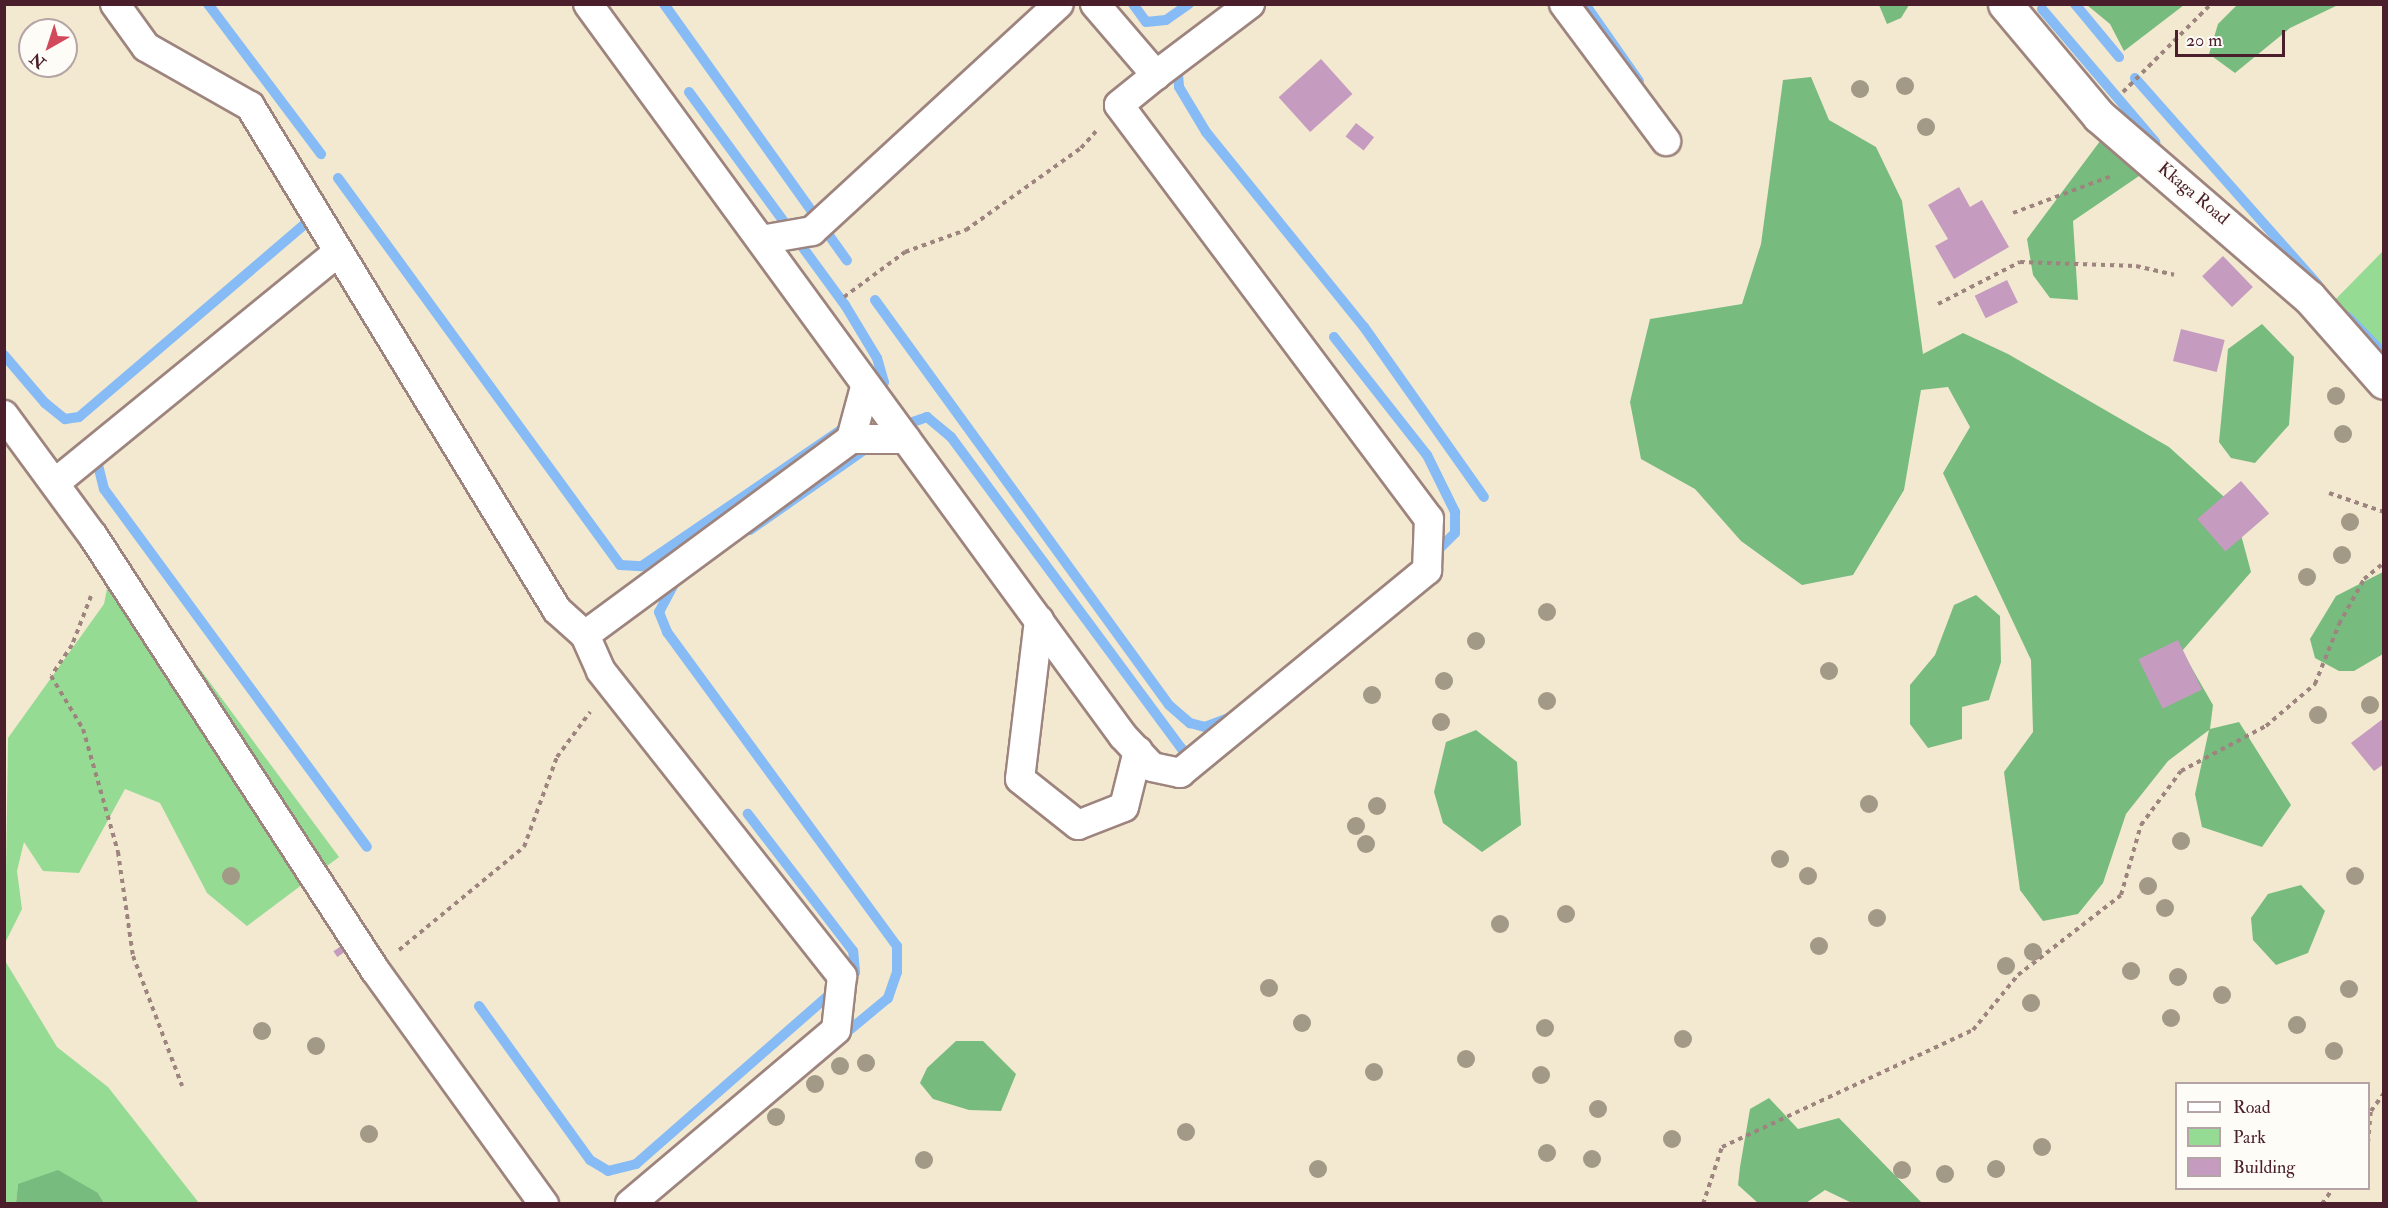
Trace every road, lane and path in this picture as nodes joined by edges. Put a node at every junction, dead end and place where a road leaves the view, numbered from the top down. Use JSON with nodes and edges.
{"nodes":[{"id":1,"x":115,"y":4,"type":"edge"},
{"id":2,"x":588,"y":4,"type":"edge"},
{"id":3,"x":1059,"y":4,"type":"edge"},
{"id":4,"x":1095,"y":4,"type":"edge"},
{"id":5,"x":1250,"y":4,"type":"edge"},
{"id":6,"x":1564,"y":4,"type":"edge"},
{"id":7,"x":2006,"y":4,"type":"edge"},
{"id":8,"x":2211,"y":4,"type":"edge"},
{"id":9,"x":1156,"y":75,"type":"junction"},
{"id":10,"x":1119,"y":105,"type":"junction"},
{"id":11,"x":2099,"y":116,"type":"junction"},
{"id":12,"x":1666,"y":141,"type":"dead end"},
{"id":13,"x":2124,"y":174,"type":"dead end"},
{"id":14,"x":2013,"y":213,"type":"dead end"},
{"id":15,"x":760,"y":240,"type":"junction"},
{"id":16,"x":338,"y":252,"type":"junction"},
{"id":17,"x":2174,"y":275,"type":"dead end"},
{"id":18,"x":1938,"y":304,"type":"dead end"},
{"id":19,"x":817,"y":318,"type":"junction"},
{"id":20,"x":2384,"y":382,"type":"edge"},
{"id":21,"x":865,"y":387,"type":"junction"},
{"id":22,"x":4,"y":415,"type":"edge"},
{"id":23,"x":906,"y":439,"type":"junction"},
{"id":24,"x":851,"y":440,"type":"junction"},
{"id":25,"x":55,"y":483,"type":"junction"},
{"id":26,"x":2329,"y":493,"type":"dead end"},
{"id":27,"x":2384,"y":512,"type":"edge"},
{"id":28,"x":2384,"y":562,"type":"edge"},
{"id":29,"x":93,"y":592,"type":"dead end"},
{"id":30,"x":1039,"y":620,"type":"junction"},
{"id":31,"x":585,"y":635,"type":"junction"},
{"id":32,"x":602,"y":671,"type":"junction"},
{"id":33,"x":1138,"y":751,"type":"junction"},
{"id":34,"x":375,"y":970,"type":"junction"},
{"id":35,"x":182,"y":1086,"type":"dead end"},
{"id":36,"x":2384,"y":1093,"type":"edge"},
{"id":37,"x":2370,"y":1122,"type":"edge"},
{"id":38,"x":2332,"y":1190,"type":"edge"},
{"id":39,"x":544,"y":1203,"type":"edge"},
{"id":40,"x":630,"y":1203,"type":"edge"},
{"id":41,"x":1703,"y":1203,"type":"edge"},
{"id":42,"x":2322,"y":1203,"type":"edge"}],
"edges":[{"from":1,"to":16,"type":"street"},
{"from":2,"to":15,"type":"street"},
{"from":3,"to":15,"type":"street"},
{"from":4,"to":9,"type":"street"},
{"from":5,"to":9,"type":"street"},
{"from":6,"to":12,"type":"street"},
{"from":7,"to":11,"type":"street","name":"Kkaga Road"},
{"from":8,"to":11,"type":"path"},
{"from":9,"to":10,"type":"street"},
{"from":10,"to":19,"type":"path"},
{"from":10,"to":33,"type":"street"},
{"from":11,"to":20,"type":"street","name":"Kkaga Road"},
{"from":13,"to":14,"type":"path"},
{"from":15,"to":19,"type":"street"},
{"from":16,"to":25,"type":"street"},
{"from":16,"to":31,"type":"street"},
{"from":17,"to":18,"type":"path"},
{"from":19,"to":21,"type":"street"},
{"from":21,"to":23,"type":"street"},
{"from":21,"to":24,"type":"street"},
{"from":22,"to":25,"type":"street"},
{"from":23,"to":24,"type":"street"},
{"from":23,"to":30,"type":"street"},
{"from":24,"to":31,"type":"street"},
{"from":25,"to":34,"type":"street"},
{"from":26,"to":27,"type":"path"},
{"from":28,"to":41,"type":"path"},
{"from":29,"to":35,"type":"path"},
{"from":30,"to":33,"type":"street"},
{"from":30,"to":33,"type":"street"},
{"from":31,"to":32,"type":"street"},
{"from":32,"to":34,"type":"path"},
{"from":32,"to":40,"type":"street"},
{"from":34,"to":39,"type":"street"},
{"from":36,"to":37,"type":"path"},
{"from":38,"to":42,"type":"path"}]}
